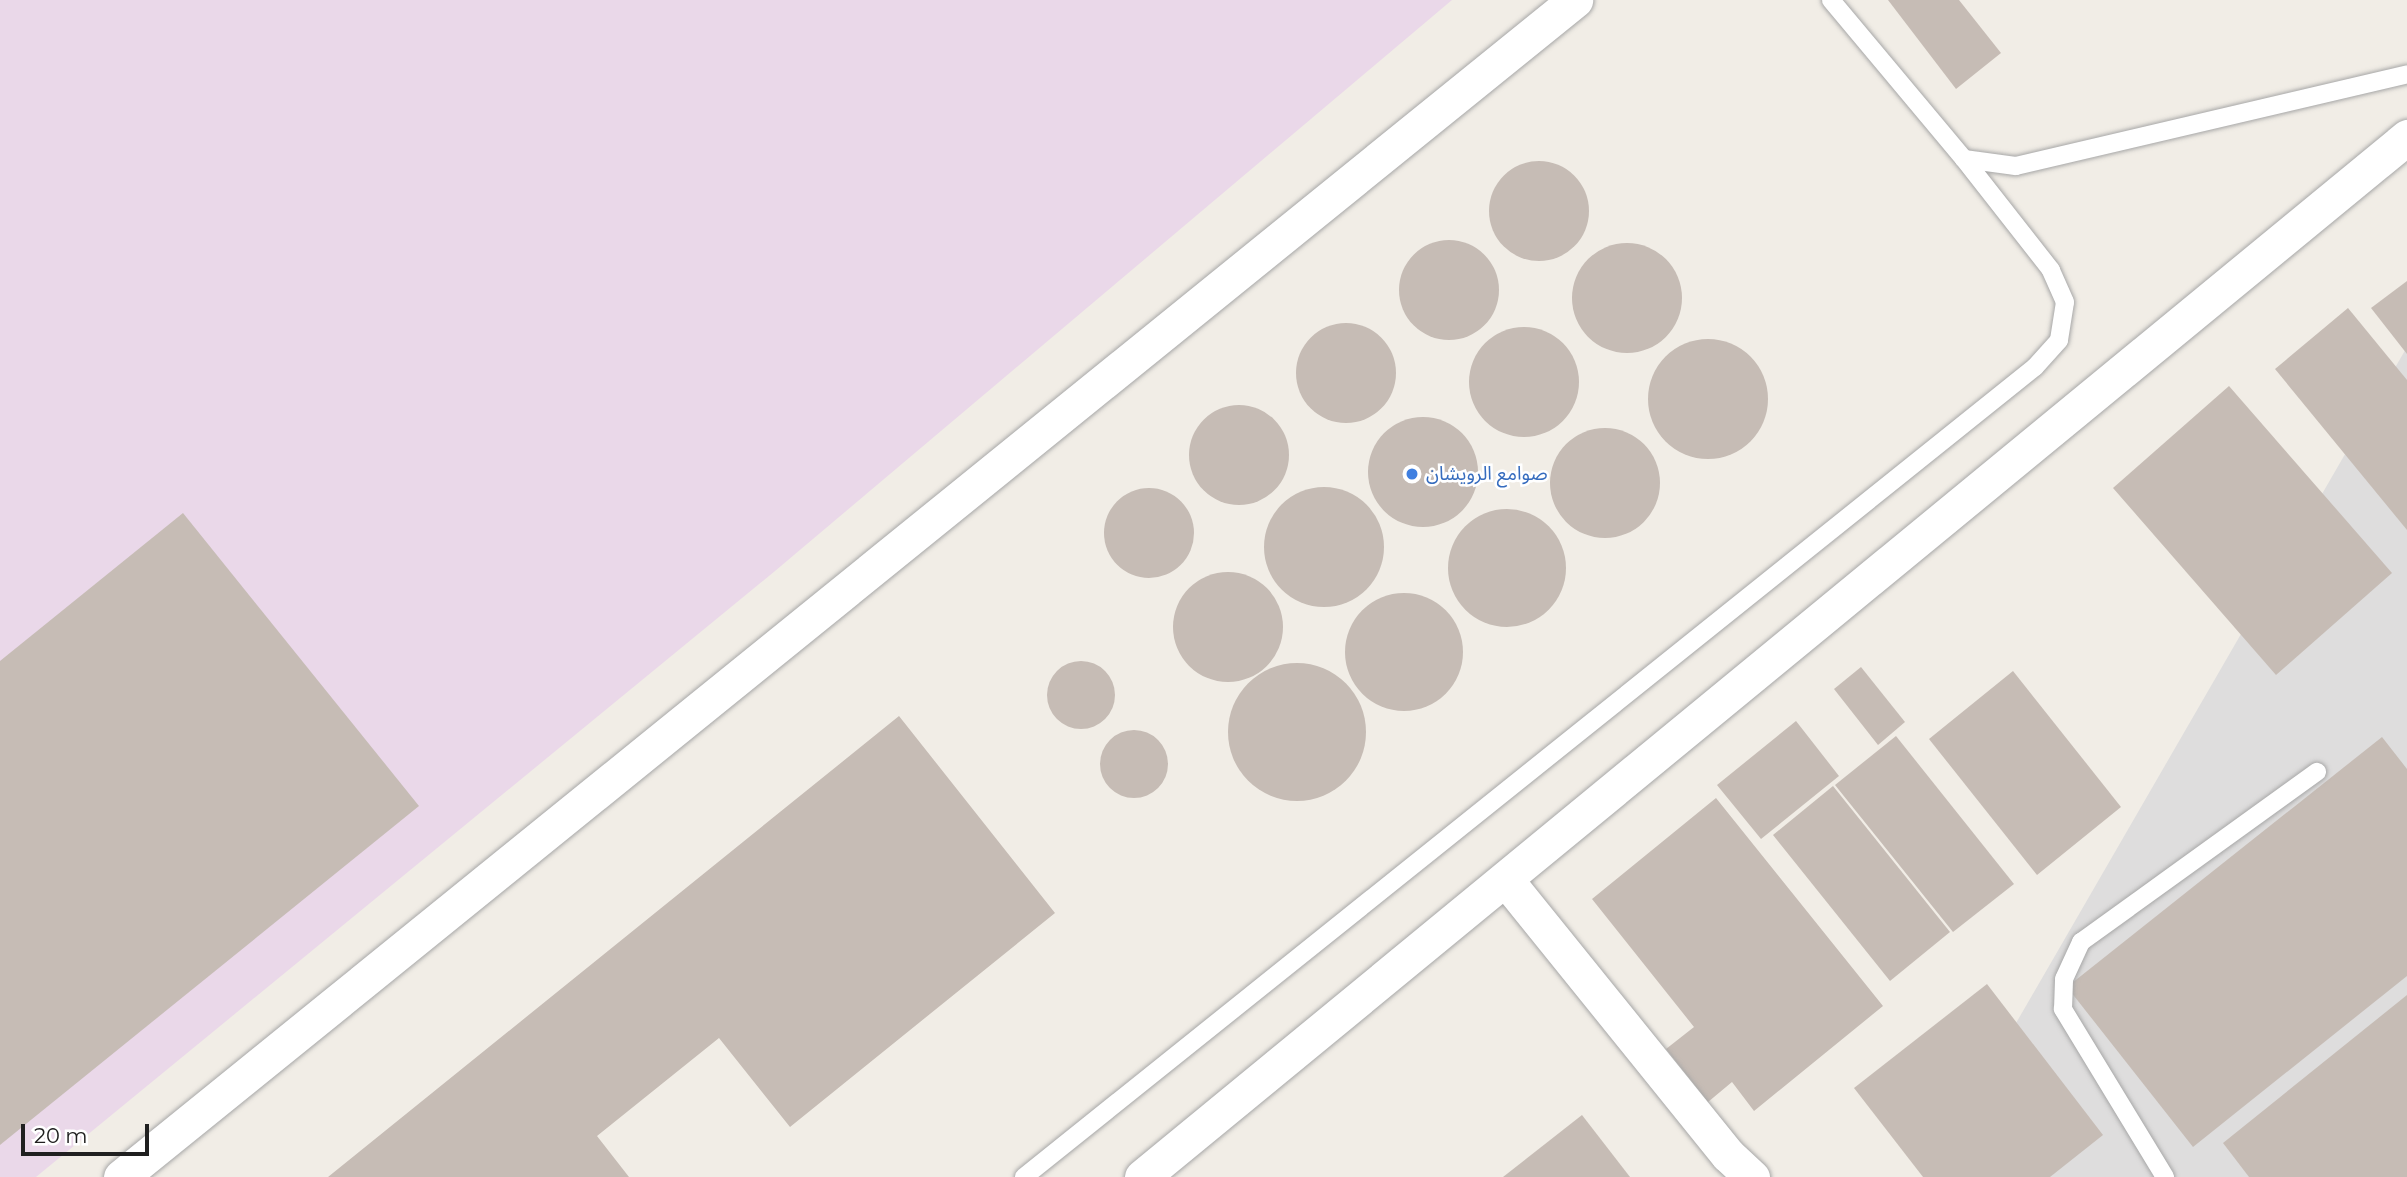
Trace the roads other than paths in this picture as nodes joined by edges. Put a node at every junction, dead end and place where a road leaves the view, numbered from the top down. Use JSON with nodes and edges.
{"nodes":[{"id":1,"x":1575,"y":0,"type":"edge"},
{"id":2,"x":1831,"y":0,"type":"edge"},
{"id":3,"x":2407,"y":74,"type":"edge"},
{"id":4,"x":2407,"y":137,"type":"edge"},
{"id":5,"x":1964,"y":159,"type":"junction"},
{"id":6,"x":2317,"y":772,"type":"dead end"},
{"id":7,"x":1506,"y":880,"type":"junction"},
{"id":8,"x":121,"y":1177,"type":"edge"},
{"id":9,"x":1024,"y":1177,"type":"edge"},
{"id":10,"x":1142,"y":1177,"type":"edge"},
{"id":11,"x":1752,"y":1177,"type":"edge"},
{"id":12,"x":2165,"y":1177,"type":"edge"}],
"edges":[{"from":1,"to":8,"type":"street"},
{"from":2,"to":5,"type":"lane"},
{"from":3,"to":5,"type":"lane"},
{"from":4,"to":7,"type":"street"},
{"from":5,"to":9,"type":"lane"},
{"from":6,"to":12,"type":"lane"},
{"from":7,"to":10,"type":"street"},
{"from":7,"to":11,"type":"street"}]}
